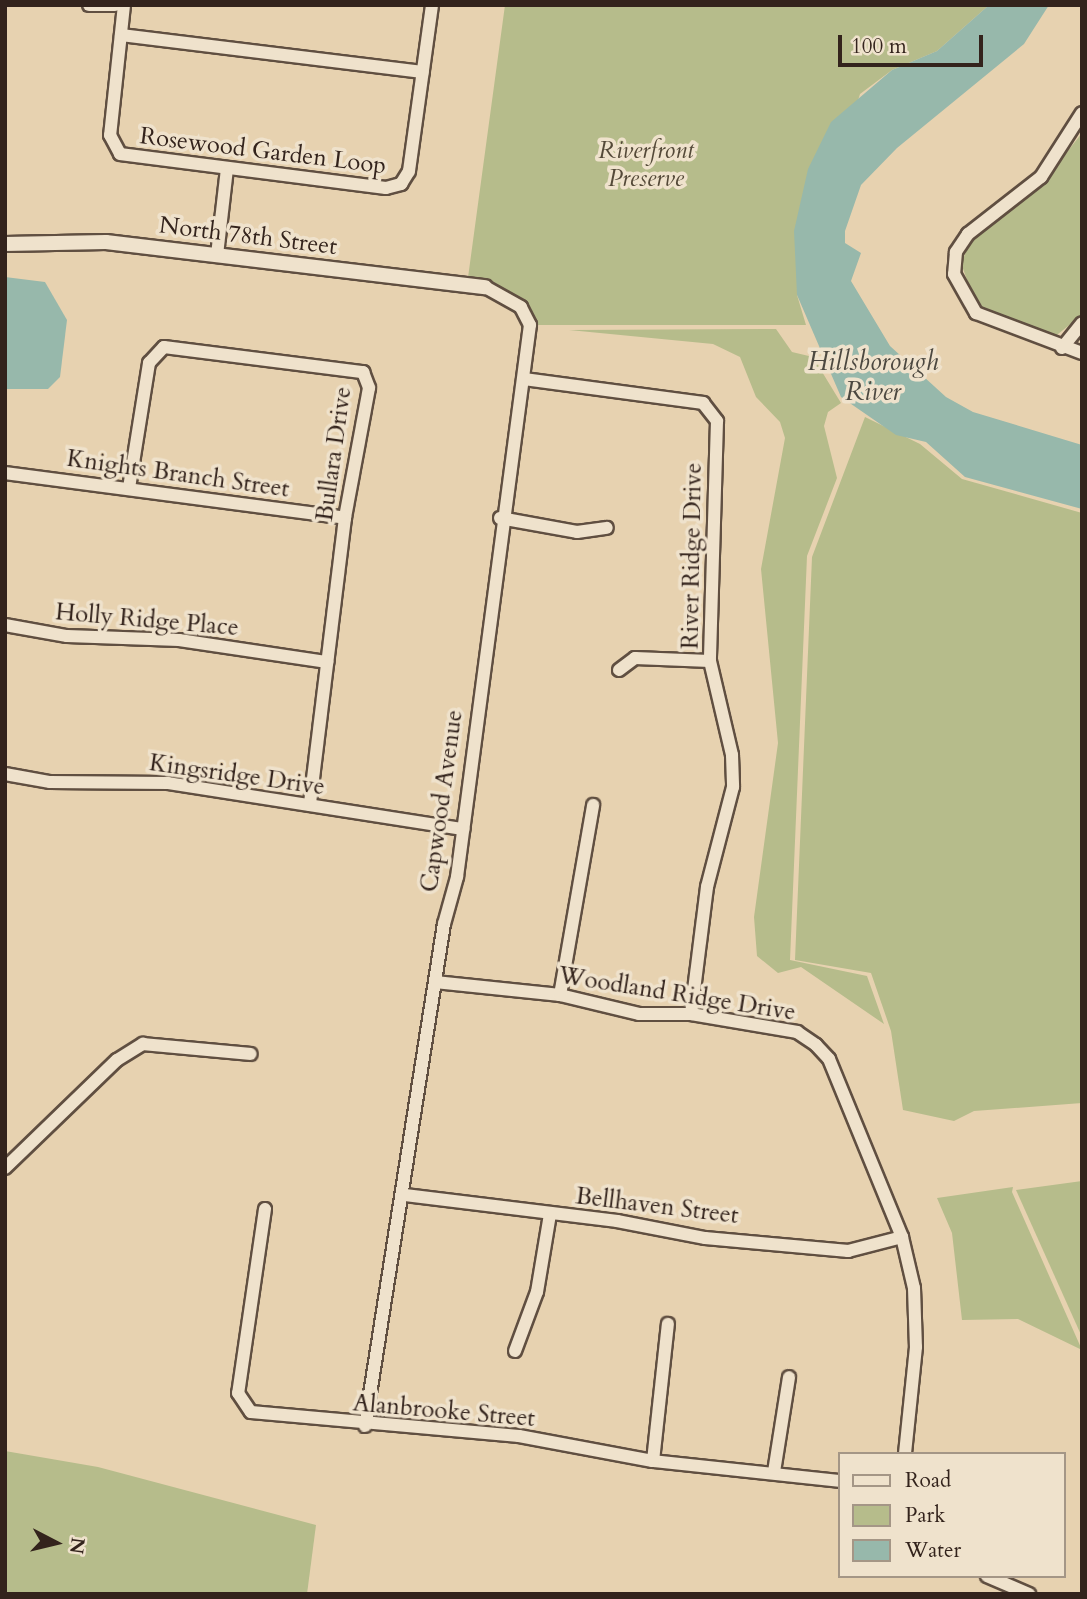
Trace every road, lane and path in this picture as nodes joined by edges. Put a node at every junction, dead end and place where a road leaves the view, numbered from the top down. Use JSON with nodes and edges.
{"nodes":[{"id":1,"x":89,"y":5,"type":"edge"},
{"id":2,"x":115,"y":5,"type":"edge"},
{"id":3,"x":124,"y":5,"type":"edge"},
{"id":4,"x":432,"y":5,"type":"edge"},
{"id":5,"x":121,"y":35,"type":"junction"},
{"id":6,"x":423,"y":72,"type":"junction"},
{"id":7,"x":1082,"y":113,"type":"edge"},
{"id":8,"x":227,"y":169,"type":"junction"},
{"id":9,"x":5,"y":244,"type":"edge"},
{"id":10,"x":217,"y":255,"type":"junction"},
{"id":11,"x":485,"y":287,"type":"joint"},
{"id":12,"x":1082,"y":323,"type":"edge"},
{"id":13,"x":1062,"y":348,"type":"junction"},
{"id":14,"x":1082,"y":353,"type":"edge"},
{"id":15,"x":524,"y":379,"type":"junction"},
{"id":16,"x":5,"y":473,"type":"edge"},
{"id":17,"x":129,"y":488,"type":"junction"},
{"id":18,"x":500,"y":517,"type":"junction"},
{"id":19,"x":345,"y":518,"type":"junction"},
{"id":20,"x":607,"y":528,"type":"dead end"},
{"id":21,"x":5,"y":625,"type":"edge"},
{"id":22,"x":710,"y":661,"type":"junction"},
{"id":23,"x":327,"y":662,"type":"junction"},
{"id":24,"x":619,"y":670,"type":"dead end"},
{"id":25,"x":5,"y":774,"type":"edge"},
{"id":26,"x":310,"y":805,"type":"junction"},
{"id":27,"x":593,"y":805,"type":"dead end"},
{"id":28,"x":463,"y":829,"type":"junction"},
{"id":29,"x":435,"y":982,"type":"junction"},
{"id":30,"x":560,"y":995,"type":"junction"},
{"id":31,"x":691,"y":1014,"type":"junction"},
{"id":32,"x":251,"y":1054,"type":"dead end"},
{"id":33,"x":5,"y":1168,"type":"edge"},
{"id":34,"x":405,"y":1195,"type":"junction"},
{"id":35,"x":265,"y":1209,"type":"dead end"},
{"id":36,"x":550,"y":1214,"type":"junction"},
{"id":37,"x":902,"y":1237,"type":"junction"},
{"id":38,"x":668,"y":1324,"type":"dead end"},
{"id":39,"x":515,"y":1351,"type":"dead end"},
{"id":40,"x":789,"y":1377,"type":"dead end"},
{"id":41,"x":365,"y":1426,"type":"junction"},
{"id":42,"x":905,"y":1452,"type":"edge"},
{"id":43,"x":653,"y":1461,"type":"junction"},
{"id":44,"x":774,"y":1472,"type":"junction"},
{"id":45,"x":838,"y":1481,"type":"edge"},
{"id":46,"x":1003,"y":1579,"type":"edge"},
{"id":47,"x":1029,"y":1594,"type":"edge"}],
"edges":[{"from":1,"to":2,"type":"street"},
{"from":3,"to":5,"type":"street"},
{"from":4,"to":6,"type":"street","name":"Rosewood Garden Loop"},
{"from":5,"to":6,"type":"street"},
{"from":5,"to":8,"type":"street","name":"Rosewood Garden Loop"},
{"from":6,"to":8,"type":"street","name":"Rosewood Garden Loop"},
{"from":7,"to":13,"type":"street"},
{"from":8,"to":10,"type":"street"},
{"from":9,"to":10,"type":"street","name":"North 78th Street"},
{"from":10,"to":11,"type":"street","name":"North 78th Street"},
{"from":11,"to":15,"type":"street","name":"Capwood Avenue"},
{"from":12,"to":13,"type":"street"},
{"from":13,"to":14,"type":"street"},
{"from":15,"to":18,"type":"street","name":"Capwood Avenue"},
{"from":15,"to":22,"type":"street","name":"River Ridge Drive"},
{"from":16,"to":17,"type":"street","name":"Knights Branch Street"},
{"from":17,"to":19,"type":"street","name":"Knights Branch Street"},
{"from":17,"to":19,"type":"street","name":"Bullara Drive"},
{"from":18,"to":20,"type":"street"},
{"from":18,"to":28,"type":"street","name":"Capwood Avenue"},
{"from":19,"to":23,"type":"street","name":"Bullara Drive"},
{"from":21,"to":23,"type":"street","name":"Holly Ridge Place"},
{"from":22,"to":24,"type":"street"},
{"from":22,"to":31,"type":"street","name":"River Ridge Drive"},
{"from":23,"to":26,"type":"street","name":"Bullara Drive"},
{"from":25,"to":26,"type":"street","name":"Kingsridge Drive"},
{"from":26,"to":28,"type":"street","name":"Kingsridge Drive"},
{"from":27,"to":30,"type":"street"},
{"from":28,"to":29,"type":"street","name":"Capwood Avenue"},
{"from":29,"to":30,"type":"street","name":"Woodland Ridge Drive"},
{"from":29,"to":34,"type":"street","name":"Capwood Avenue"},
{"from":30,"to":31,"type":"street","name":"Woodland Ridge Drive"},
{"from":31,"to":37,"type":"street","name":"Woodland Ridge Drive"},
{"from":32,"to":33,"type":"street"},
{"from":34,"to":36,"type":"street","name":"Bellhaven Street"},
{"from":34,"to":41,"type":"street","name":"Capwood Avenue"},
{"from":35,"to":41,"type":"street","name":"Alanbrooke Street"},
{"from":36,"to":37,"type":"street","name":"Bellhaven Street"},
{"from":36,"to":39,"type":"street"},
{"from":37,"to":42,"type":"street","name":"Woodland Ridge Drive"},
{"from":38,"to":43,"type":"street"},
{"from":40,"to":44,"type":"street"},
{"from":41,"to":43,"type":"street","name":"Alanbrooke Street"},
{"from":43,"to":44,"type":"street","name":"Alanbrooke Street"},
{"from":44,"to":45,"type":"street","name":"Alanbrooke Street"},
{"from":46,"to":47,"type":"street"}]}
